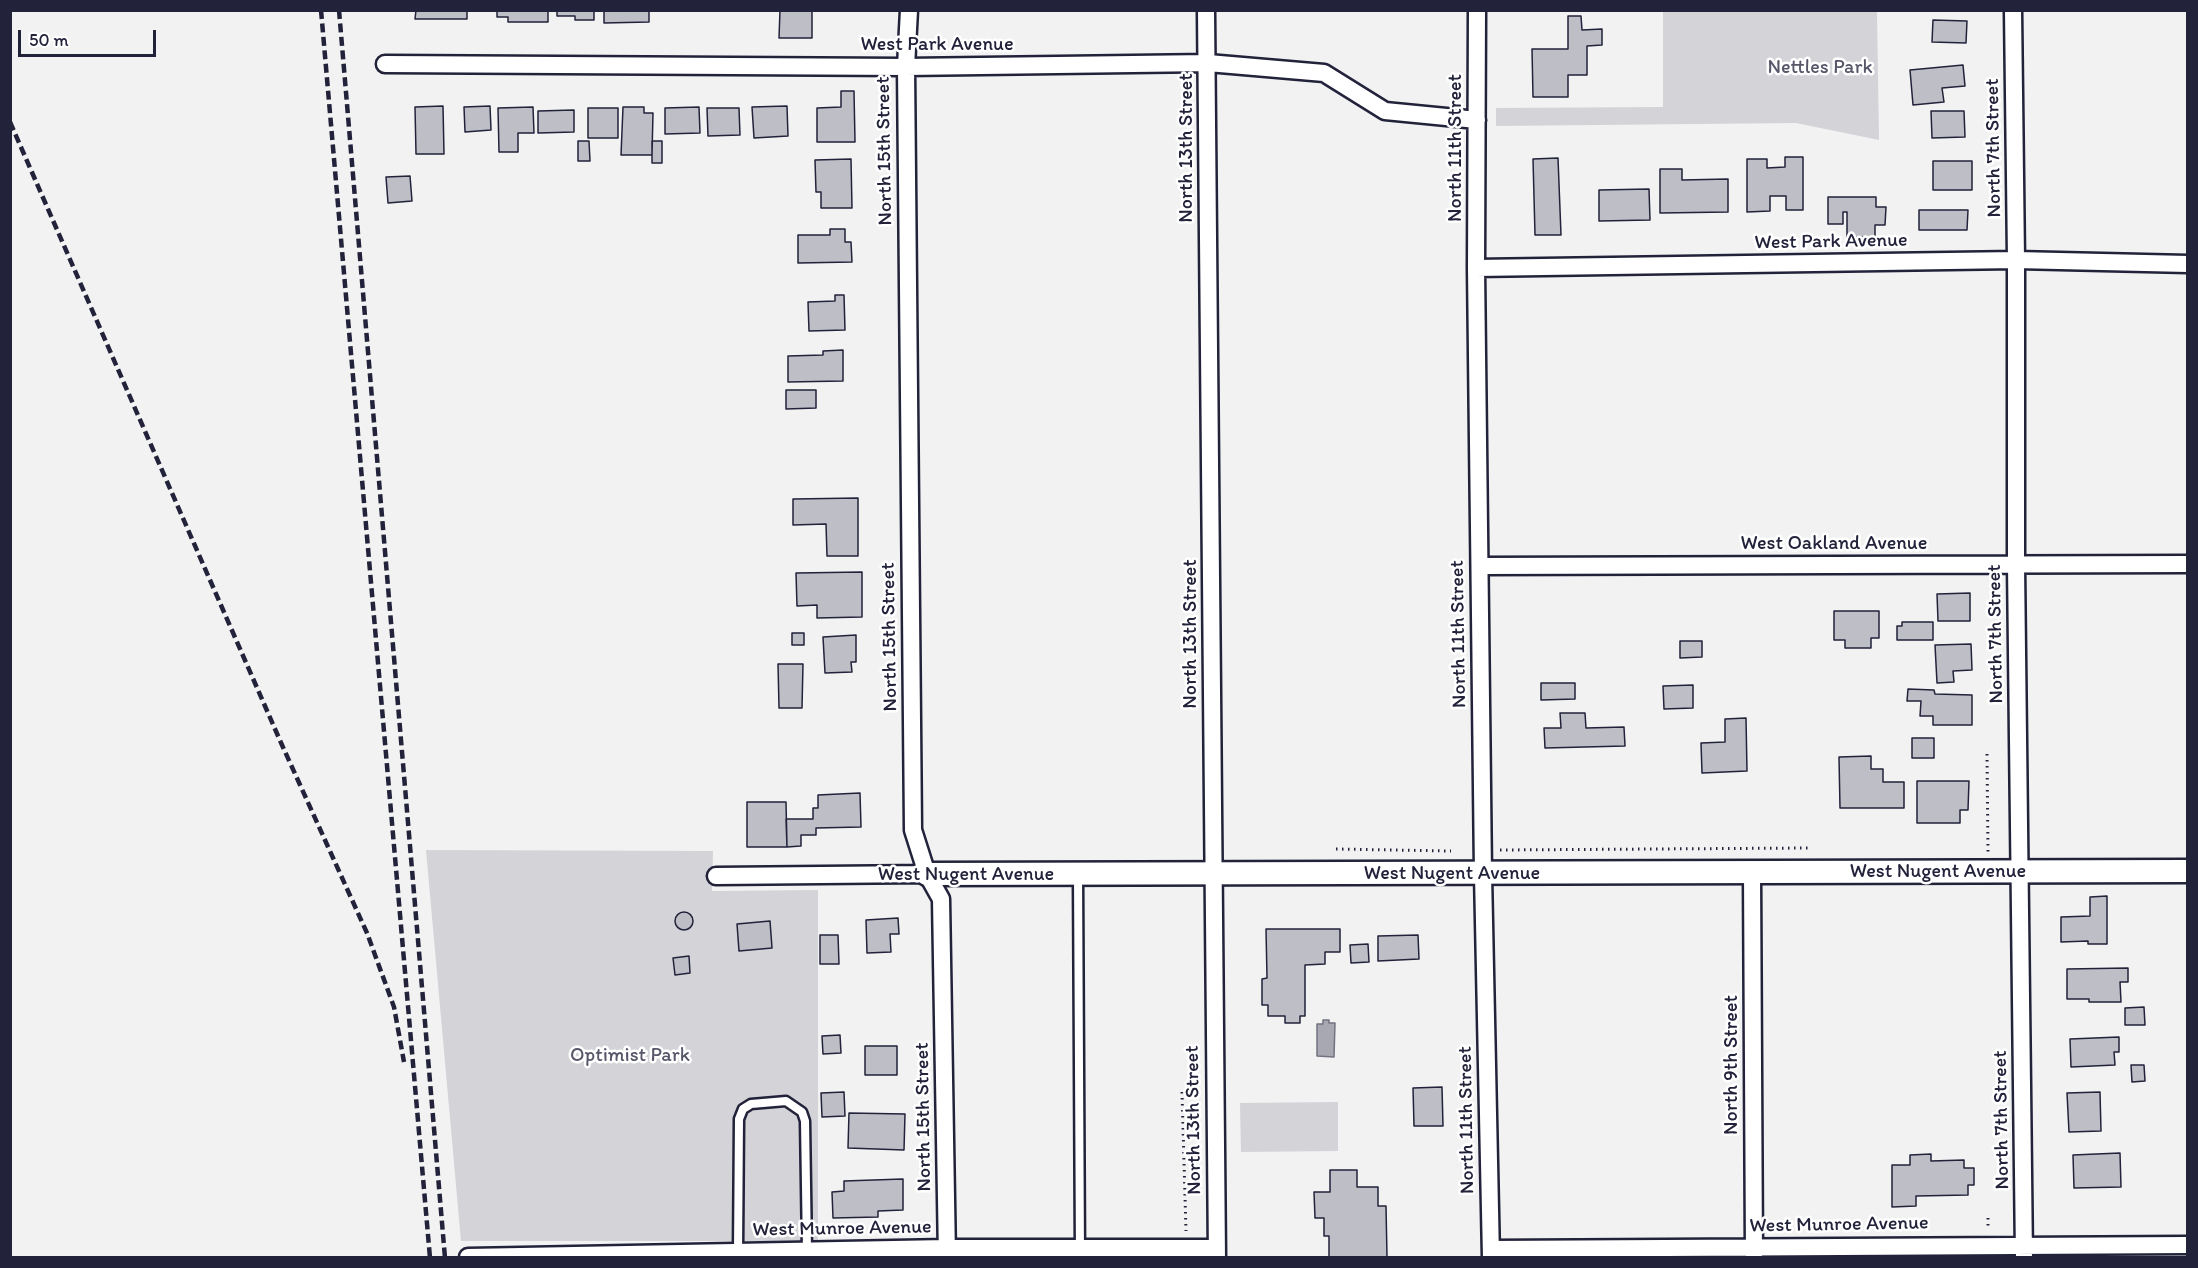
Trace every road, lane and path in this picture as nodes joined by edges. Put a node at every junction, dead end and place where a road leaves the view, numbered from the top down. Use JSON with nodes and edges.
{"nodes":[{"id":1,"x":909,"y":10,"type":"edge"},
{"id":2,"x":1206,"y":10,"type":"edge"},
{"id":3,"x":1477,"y":10,"type":"edge"},
{"id":4,"x":2013,"y":10,"type":"edge"},
{"id":5,"x":1208,"y":63,"type":"junction"},
{"id":6,"x":385,"y":64,"type":"dead end"},
{"id":7,"x":906,"y":67,"type":"junction"},
{"id":8,"x":1477,"y":120,"type":"junction"},
{"id":9,"x":2016,"y":260,"type":"junction"},
{"id":10,"x":2187,"y":264,"type":"edge"},
{"id":11,"x":1476,"y":268,"type":"junction"},
{"id":12,"x":2187,"y":564,"type":"edge"},
{"id":13,"x":2016,"y":565,"type":"junction"},
{"id":14,"x":1480,"y":566,"type":"junction"},
{"id":15,"x":1987,"y":754,"type":"dead end"},
{"id":16,"x":1808,"y":848,"type":"dead end"},
{"id":17,"x":1988,"y":848,"type":"dead end"},
{"id":18,"x":1336,"y":849,"type":"dead end"},
{"id":19,"x":1452,"y":850,"type":"dead end"},
{"id":20,"x":1495,"y":850,"type":"dead end"},
{"id":21,"x":2187,"y":871,"type":"edge"},
{"id":22,"x":2020,"y":872,"type":"junction"},
{"id":23,"x":1752,"y":873,"type":"junction"},
{"id":24,"x":927,"y":874,"type":"junction"},
{"id":25,"x":1213,"y":874,"type":"junction"},
{"id":26,"x":1483,"y":874,"type":"junction"},
{"id":27,"x":1078,"y":875,"type":"junction"},
{"id":28,"x":716,"y":876,"type":"dead end"},
{"id":29,"x":1182,"y":1092,"type":"dead end"},
{"id":30,"x":1988,"y":1218,"type":"dead end"},
{"id":31,"x":1988,"y":1232,"type":"dead end"},
{"id":32,"x":1186,"y":1235,"type":"dead end"},
{"id":33,"x":2187,"y":1245,"type":"edge"},
{"id":34,"x":807,"y":1251,"type":"junction"},
{"id":35,"x":2024,"y":1251,"type":"edge"},
{"id":36,"x":738,"y":1252,"type":"junction"},
{"id":37,"x":1754,"y":1252,"type":"edge"},
{"id":38,"x":947,"y":1253,"type":"edge"},
{"id":39,"x":1080,"y":1253,"type":"edge"},
{"id":40,"x":1216,"y":1253,"type":"edge"},
{"id":41,"x":1491,"y":1253,"type":"edge"},
{"id":42,"x":691,"y":1255,"type":"edge"},
{"id":43,"x":572,"y":1256,"type":"edge"},
{"id":44,"x":468,"y":1257,"type":"edge"}],
"edges":[{"from":1,"to":7,"type":"street","name":"North 15th Street"},
{"from":2,"to":5,"type":"street","name":"North 13th Street"},
{"from":3,"to":8,"type":"street","name":"North 11th Street"},
{"from":4,"to":9,"type":"street","name":"North 7th Street"},
{"from":5,"to":7,"type":"street","name":"West Park Avenue"},
{"from":5,"to":8,"type":"street","name":"West Park Avenue"},
{"from":5,"to":25,"type":"street","name":"North 13th Street"},
{"from":6,"to":7,"type":"street","name":"West Park Avenue"},
{"from":7,"to":24,"type":"street","name":"North 15th Street"},
{"from":8,"to":11,"type":"street","name":"North 11th Street"},
{"from":9,"to":10,"type":"street","name":"West Park Avenue"},
{"from":9,"to":11,"type":"street","name":"West Park Avenue"},
{"from":9,"to":13,"type":"street","name":"North 7th Street"},
{"from":11,"to":14,"type":"street","name":"North 11th Street"},
{"from":12,"to":13,"type":"street","name":"West Oakland Avenue"},
{"from":13,"to":14,"type":"street","name":"West Oakland Avenue"},
{"from":13,"to":22,"type":"street","name":"North 7th Street"},
{"from":14,"to":26,"type":"street","name":"North 11th Street"},
{"from":15,"to":17,"type":"path"},
{"from":16,"to":20,"type":"path"},
{"from":18,"to":19,"type":"path"},
{"from":21,"to":22,"type":"street","name":"West Nugent Avenue"},
{"from":22,"to":23,"type":"street","name":"West Nugent Avenue"},
{"from":22,"to":35,"type":"street","name":"North 7th Street"},
{"from":23,"to":26,"type":"street","name":"West Nugent Avenue"},
{"from":23,"to":37,"type":"street","name":"North 9th Street"},
{"from":24,"to":27,"type":"street","name":"West Nugent Avenue"},
{"from":24,"to":28,"type":"street","name":"West Nugent Avenue"},
{"from":24,"to":38,"type":"street","name":"North 15th Street"},
{"from":25,"to":26,"type":"street","name":"West Nugent Avenue"},
{"from":25,"to":27,"type":"street","name":"West Nugent Avenue"},
{"from":25,"to":40,"type":"street","name":"North 13th Street"},
{"from":26,"to":41,"type":"street","name":"North 11th Street"},
{"from":27,"to":39,"type":"lane"},
{"from":29,"to":32,"type":"path"},
{"from":30,"to":31,"type":"path"},
{"from":33,"to":35,"type":"street","name":"West Munroe Avenue"},
{"from":34,"to":36,"type":"street","name":"West Munroe Avenue"},
{"from":34,"to":36,"type":"lane"},
{"from":34,"to":38,"type":"street","name":"West Munroe Avenue"},
{"from":35,"to":37,"type":"street","name":"West Munroe Avenue"},
{"from":36,"to":42,"type":"street","name":"West Munroe Avenue"},
{"from":37,"to":41,"type":"street","name":"West Munroe Avenue"},
{"from":38,"to":39,"type":"street","name":"West Munroe Avenue"},
{"from":39,"to":40,"type":"street","name":"West Munroe Avenue"},
{"from":42,"to":43,"type":"street","name":"West Munroe Avenue"},
{"from":43,"to":44,"type":"street","name":"West Munroe Avenue"}]}
